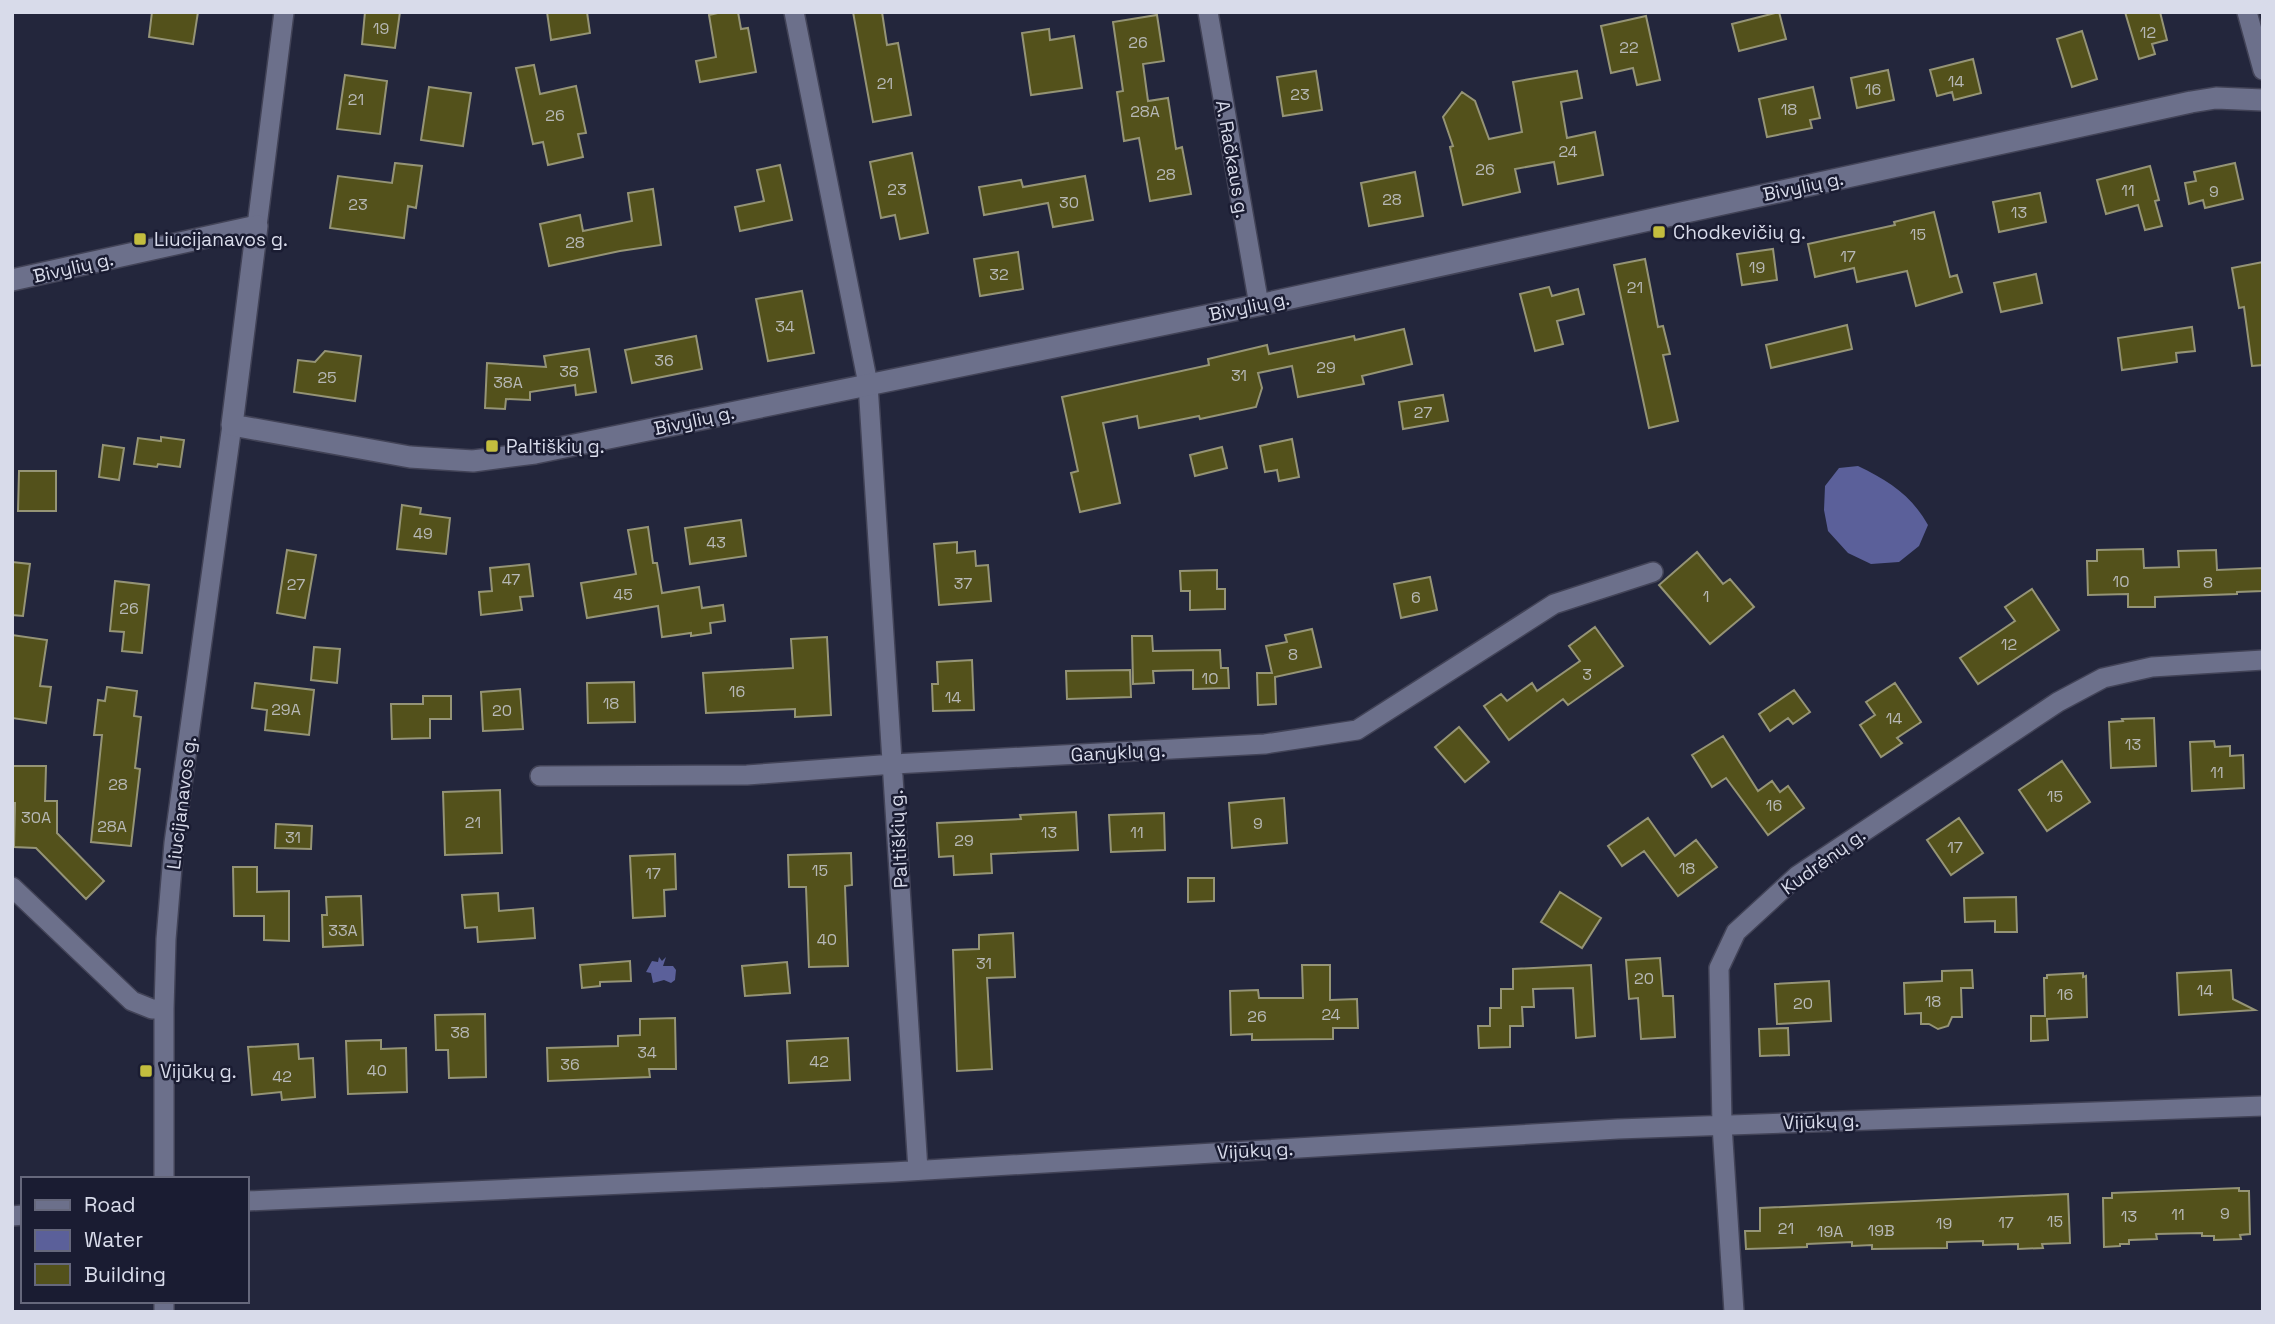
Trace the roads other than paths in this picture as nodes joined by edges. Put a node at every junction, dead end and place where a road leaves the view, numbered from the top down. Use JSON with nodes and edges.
{"nodes":[{"id":1,"x":284,"y":12,"type":"edge"},
{"id":2,"x":794,"y":12,"type":"edge"},
{"id":3,"x":1208,"y":12,"type":"edge"},
{"id":4,"x":2247,"y":12,"type":"edge"},
{"id":5,"x":2263,"y":70,"type":"edge"},
{"id":6,"x":2263,"y":100,"type":"edge"},
{"id":7,"x":257,"y":226,"type":"junction"},
{"id":8,"x":12,"y":280,"type":"edge"},
{"id":9,"x":1259,"y":305,"type":"junction"},
{"id":10,"x":868,"y":384,"type":"junction"},
{"id":11,"x":232,"y":425,"type":"junction"},
{"id":12,"x":1653,"y":572,"type":"dead end"},
{"id":13,"x":2263,"y":660,"type":"edge"},
{"id":14,"x":894,"y":764,"type":"junction"},
{"id":15,"x":540,"y":776,"type":"dead end"},
{"id":16,"x":12,"y":887,"type":"edge"},
{"id":17,"x":164,"y":1009,"type":"junction"},
{"id":18,"x":2263,"y":1106,"type":"edge"},
{"id":19,"x":1722,"y":1125,"type":"junction"},
{"id":20,"x":918,"y":1170,"type":"junction"},
{"id":21,"x":164,"y":1177,"type":"edge"},
{"id":22,"x":248,"y":1201,"type":"edge"},
{"id":23,"x":1734,"y":1312,"type":"edge"}],
"edges":[{"from":1,"to":7,"type":"street","name":"Liucijanavos g."},
{"from":2,"to":10,"type":"street","name":"Paltiškių g."},
{"from":3,"to":9,"type":"street","name":"A. Račkaus g."},
{"from":4,"to":5,"type":"street"},
{"from":6,"to":9,"type":"street","name":"Bivylių g."},
{"from":7,"to":8,"type":"street","name":"Bivylių g."},
{"from":7,"to":11,"type":"street","name":"Liucijanavos g."},
{"from":9,"to":10,"type":"street","name":"Bivylių g."},
{"from":10,"to":11,"type":"street","name":"Bivylių g."},
{"from":10,"to":14,"type":"street","name":"Paltiškių g."},
{"from":11,"to":17,"type":"street","name":"Liucijanavos g."},
{"from":12,"to":14,"type":"street","name":"Ganyklų g."},
{"from":13,"to":19,"type":"street","name":"Kudrėnų g."},
{"from":14,"to":15,"type":"street","name":"Ganyklų g."},
{"from":14,"to":20,"type":"street","name":"Paltiškių g."},
{"from":16,"to":17,"type":"street"},
{"from":17,"to":21,"type":"street","name":"Liucijanavos g."},
{"from":18,"to":19,"type":"street","name":"Vijūkų g."},
{"from":19,"to":20,"type":"street","name":"Vijūkų g."},
{"from":19,"to":23,"type":"street","name":"Kudrėnų g."},
{"from":20,"to":22,"type":"street","name":"Vijūkų g."}]}
